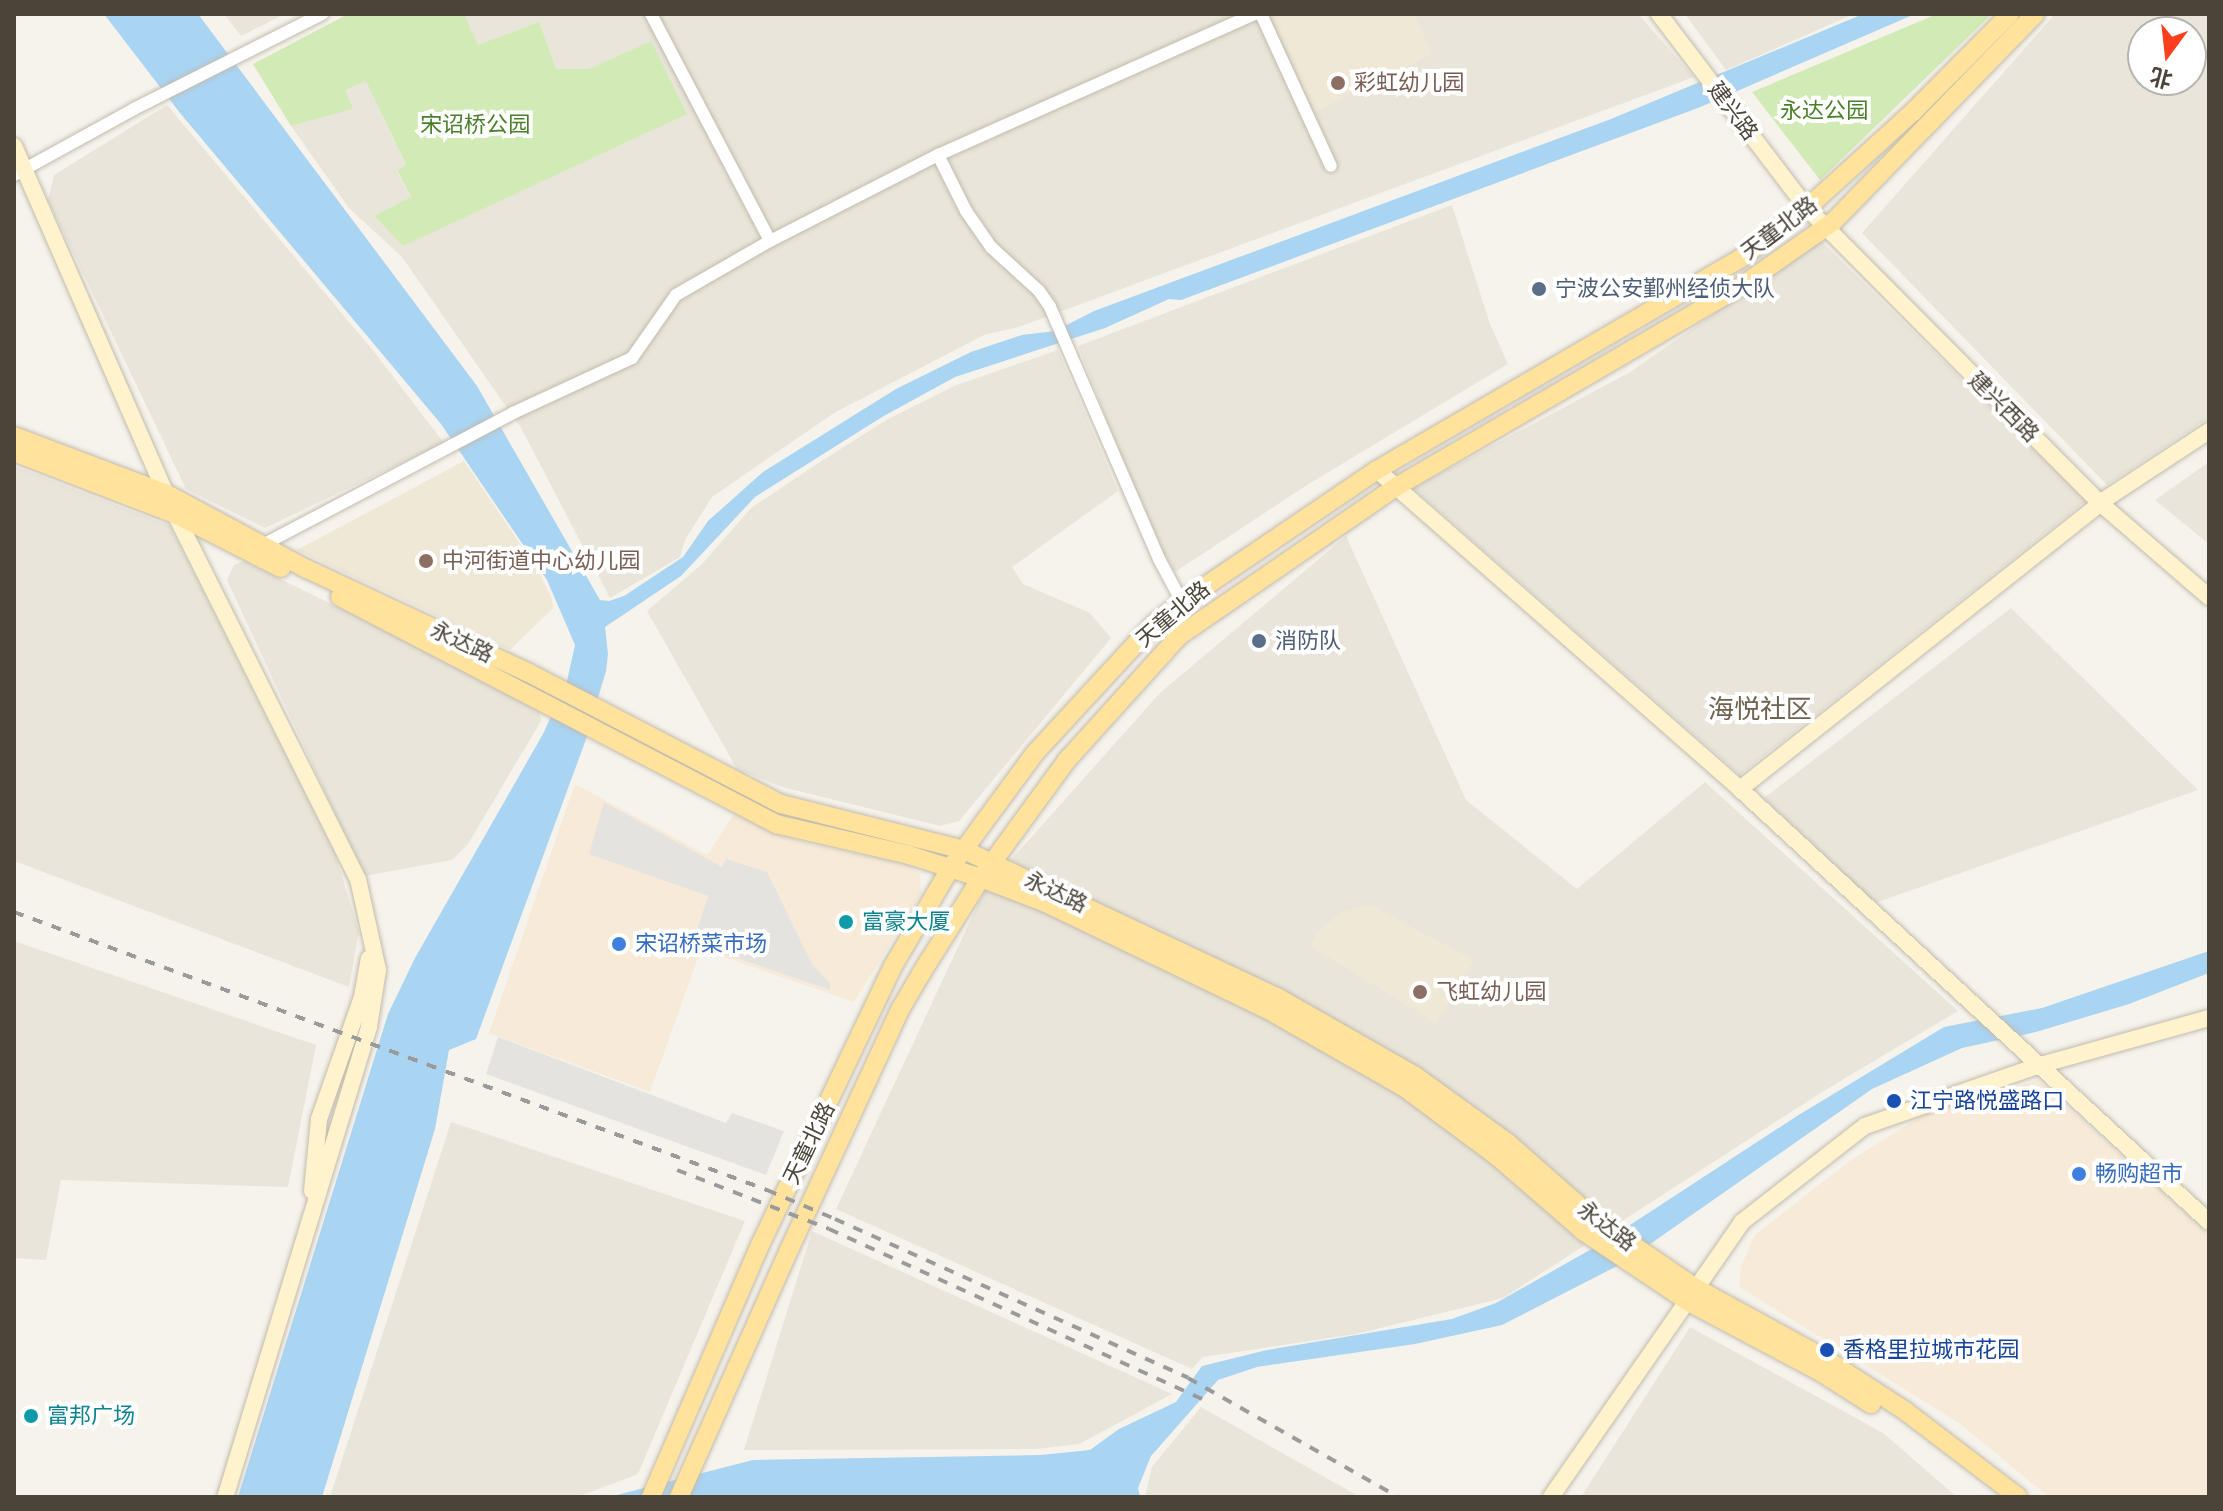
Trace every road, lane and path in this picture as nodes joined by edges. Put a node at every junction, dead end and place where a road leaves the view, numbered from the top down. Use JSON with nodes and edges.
{"nodes":[{"id":1,"x":322,"y":14,"type":"edge"},
{"id":2,"x":651,"y":14,"type":"edge"},
{"id":3,"x":1254,"y":14,"type":"edge"},
{"id":4,"x":1261,"y":14,"type":"edge"},
{"id":5,"x":1659,"y":14,"type":"edge"},
{"id":6,"x":2010,"y":14,"type":"edge"},
{"id":7,"x":2035,"y":14,"type":"edge"},
{"id":8,"x":14,"y":146,"type":"edge"},
{"id":9,"x":938,"y":155,"type":"junction"},
{"id":10,"x":1331,"y":166,"type":"dead end"},
{"id":11,"x":20,"y":172,"type":"edge"},
{"id":12,"x":1807,"y":208,"type":"junction"},
{"id":13,"x":1825,"y":227,"type":"junction"},
{"id":14,"x":770,"y":241,"type":"junction"},
{"id":15,"x":2209,"y":431,"type":"edge"},
{"id":16,"x":14,"y":436,"type":"edge"},
{"id":17,"x":14,"y":452,"type":"edge"},
{"id":18,"x":1377,"y":470,"type":"junction"},
{"id":19,"x":1396,"y":487,"type":"junction"},
{"id":20,"x":165,"y":493,"type":"junction"},
{"id":21,"x":2100,"y":503,"type":"junction"},
{"id":22,"x":175,"y":514,"type":"junction"},
{"id":23,"x":256,"y":548,"type":"junction"},
{"id":24,"x":2209,"y":597,"type":"edge"},
{"id":25,"x":1182,"y":602,"type":"junction"},
{"id":26,"x":618,"y":729,"type":"junction"},
{"id":27,"x":1740,"y":789,"type":"junction"},
{"id":28,"x":964,"y":850,"type":"junction"},
{"id":29,"x":993,"y":862,"type":"junction"},
{"id":30,"x":951,"y":867,"type":"junction"},
{"id":31,"x":981,"y":878,"type":"junction"},
{"id":32,"x":2209,"y":1018,"type":"edge"},
{"id":33,"x":2037,"y":1066,"type":"junction"},
{"id":34,"x":2209,"y":1222,"type":"edge"},
{"id":35,"x":1588,"y":1224,"type":"junction"},
{"id":36,"x":1692,"y":1295,"type":"junction"},
{"id":37,"x":225,"y":1497,"type":"edge"},
{"id":38,"x":651,"y":1497,"type":"edge"},
{"id":39,"x":679,"y":1497,"type":"edge"},
{"id":40,"x":1551,"y":1497,"type":"edge"},
{"id":41,"x":1999,"y":1497,"type":"edge"},
{"id":42,"x":2018,"y":1497,"type":"edge"}],
"edges":[{"from":1,"to":11,"type":"street"},
{"from":2,"to":14,"type":"street"},
{"from":3,"to":9,"type":"street"},
{"from":4,"to":10,"type":"street"},
{"from":5,"to":12,"type":"street","name":"建兴路"},
{"from":6,"to":12,"type":"main road","name":"天童北路"},
{"from":7,"to":13,"type":"main road","name":"天童北路"},
{"from":8,"to":11,"type":"street"},
{"from":9,"to":14,"type":"street"},
{"from":9,"to":25,"type":"street"},
{"from":11,"to":20,"type":"street"},
{"from":12,"to":13,"type":"street","name":"建兴西路"},
{"from":12,"to":18,"type":"main road","name":"天童北路"},
{"from":13,"to":19,"type":"main road","name":"天童北路"},
{"from":13,"to":21,"type":"street","name":"建兴西路"},
{"from":14,"to":23,"type":"street"},
{"from":15,"to":21,"type":"street"},
{"from":16,"to":20,"type":"main road","name":"永达路"},
{"from":17,"to":22,"type":"main road","name":"永达路"},
{"from":18,"to":19,"type":"street"},
{"from":18,"to":25,"type":"main road","name":"天童北路"},
{"from":19,"to":27,"type":"street"},
{"from":19,"to":29,"type":"main road","name":"天童北路"},
{"from":20,"to":22,"type":"street"},
{"from":20,"to":23,"type":"main road","name":"永达路"},
{"from":21,"to":24,"type":"street","name":"建兴西路"},
{"from":21,"to":27,"type":"street"},
{"from":22,"to":23,"type":"main road","name":"永达路"},
{"from":22,"to":37,"type":"street"},
{"from":23,"to":26,"type":"main road","name":"永达路"},
{"from":25,"to":28,"type":"main road","name":"天童北路"},
{"from":26,"to":28,"type":"main road","name":"永达路"},
{"from":26,"to":30,"type":"main road","name":"永达路"},
{"from":27,"to":33,"type":"street"},
{"from":28,"to":29,"type":"main road","name":"永达路"},
{"from":28,"to":30,"type":"main road","name":"天童北路"},
{"from":29,"to":31,"type":"main road","name":"天童北路"},
{"from":29,"to":35,"type":"main road","name":"永达路"},
{"from":30,"to":31,"type":"main road","name":"永达路"},
{"from":30,"to":38,"type":"main road","name":"天童北路"},
{"from":31,"to":35,"type":"main road","name":"永达路"},
{"from":31,"to":39,"type":"main road","name":"天童北路"},
{"from":32,"to":33,"type":"street"},
{"from":33,"to":34,"type":"street"},
{"from":33,"to":36,"type":"street"},
{"from":35,"to":36,"type":"main road","name":"永达路"},
{"from":36,"to":40,"type":"street"},
{"from":36,"to":41,"type":"main road","name":"永达路"},
{"from":36,"to":42,"type":"main road","name":"永达路"}]}
